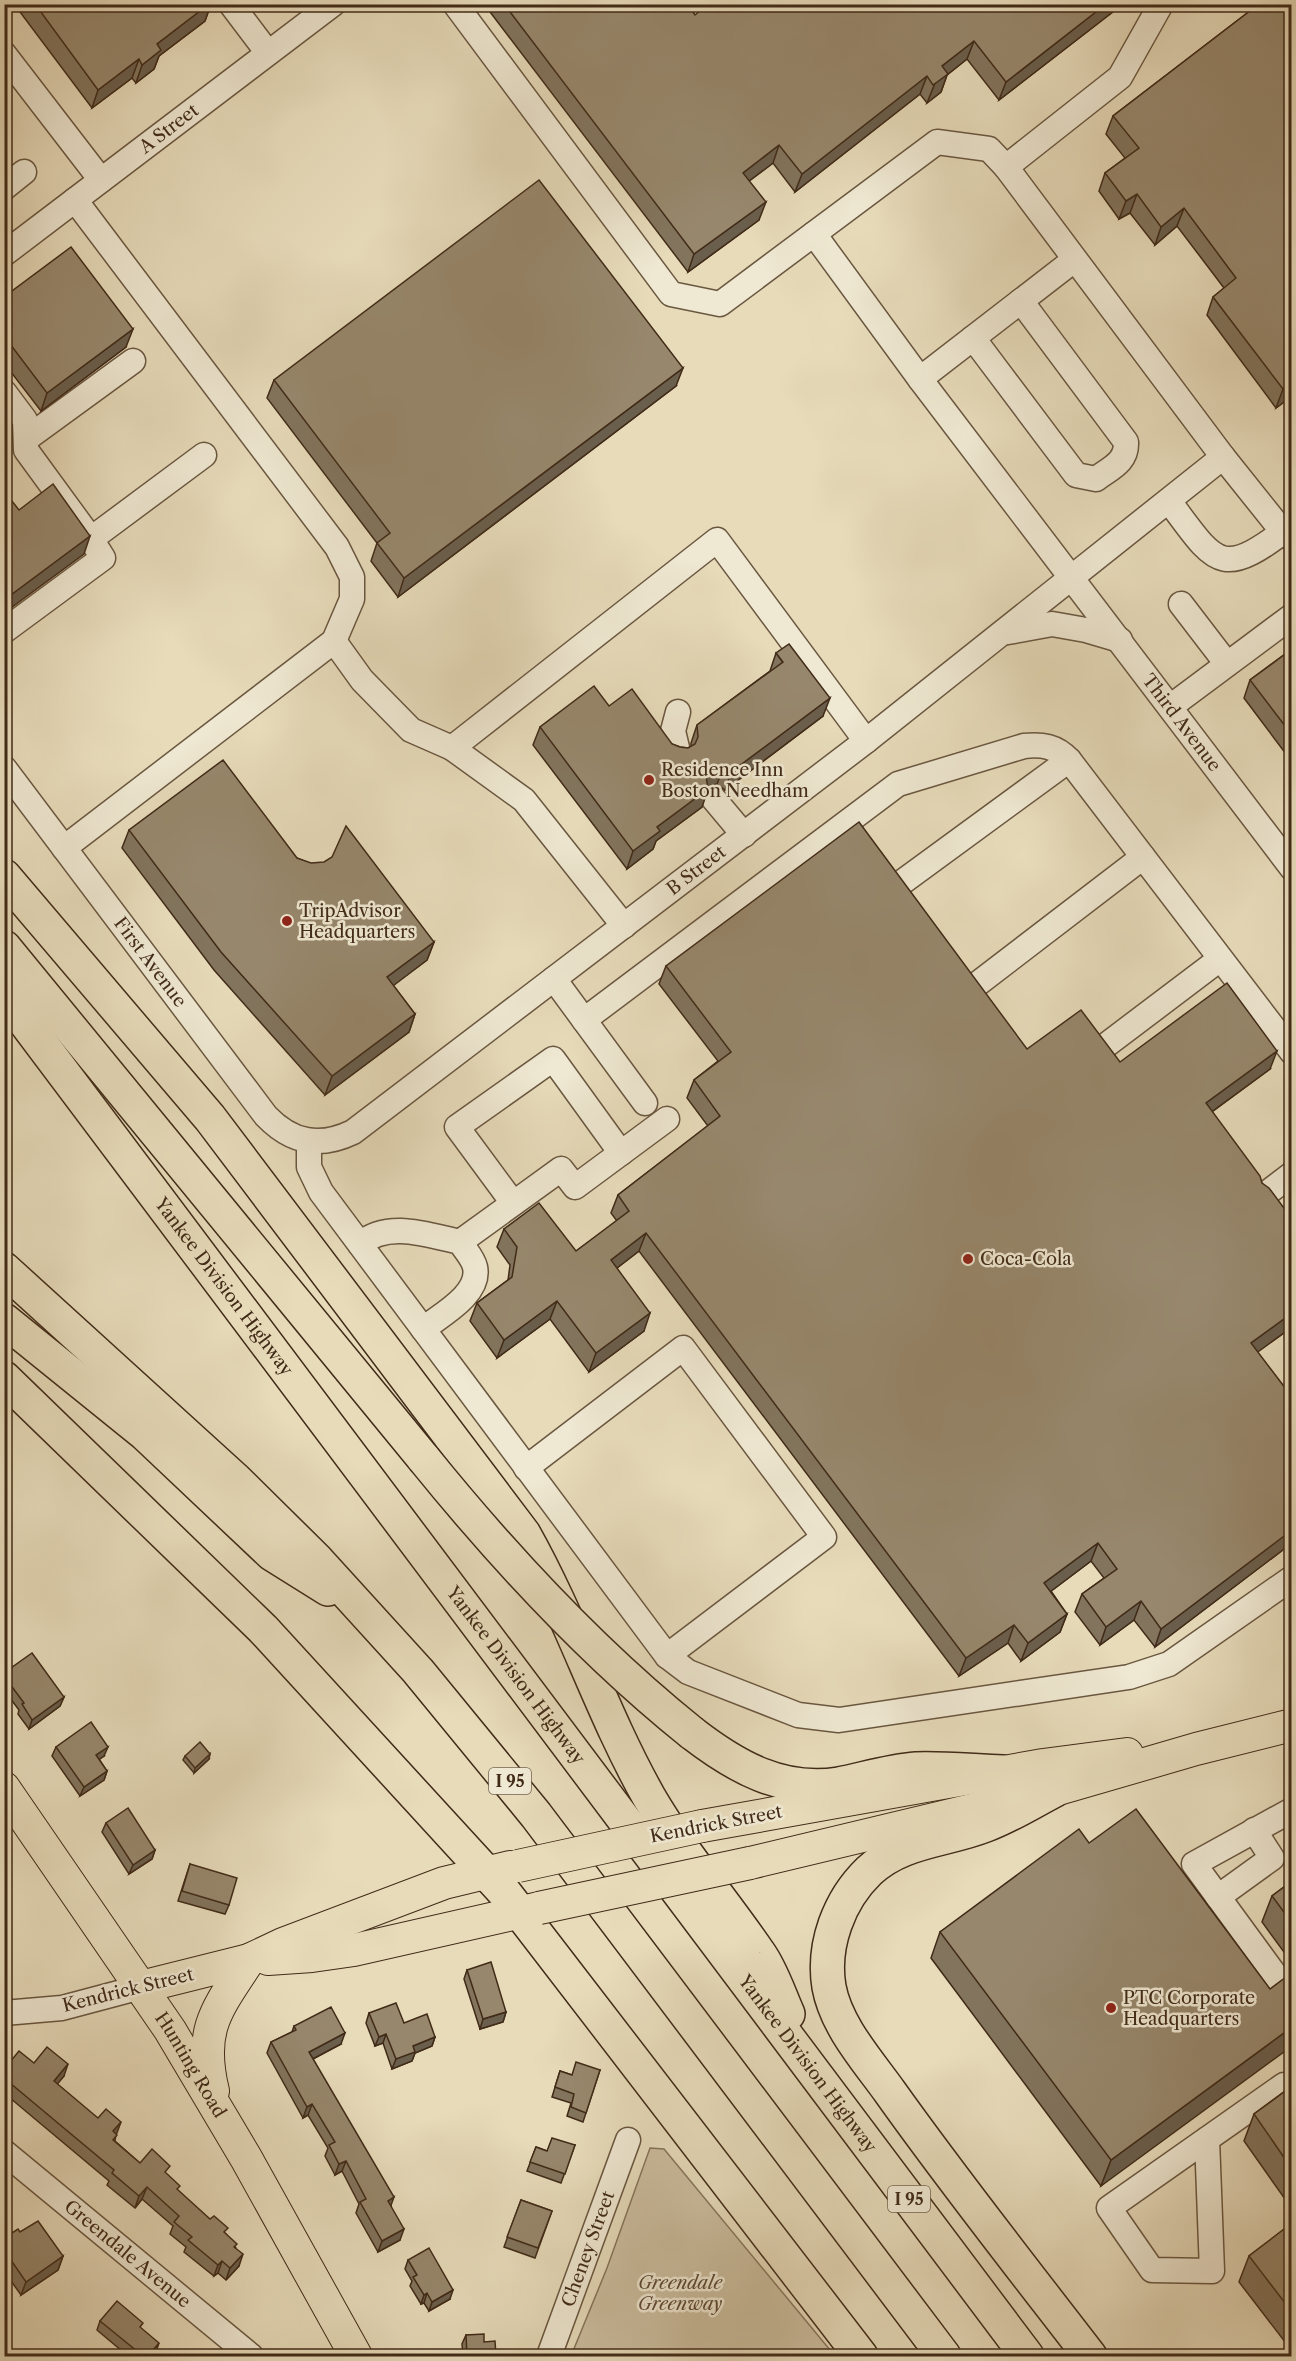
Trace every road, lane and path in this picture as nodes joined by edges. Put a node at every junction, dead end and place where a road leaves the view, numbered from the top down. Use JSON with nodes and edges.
{"nodes":[{"id":1,"x":231,"y":4,"type":"edge"},
{"id":2,"x":333,"y":4,"type":"edge"},
{"id":3,"x":455,"y":4,"type":"edge"},
{"id":4,"x":1161,"y":4,"type":"edge"},
{"id":5,"x":268,"y":53,"type":"junction"},
{"id":6,"x":4,"y":54,"type":"edge"},
{"id":7,"x":1006,"y":166,"type":"junction"},
{"id":8,"x":24,"y":172,"type":"dead end"},
{"id":9,"x":101,"y":180,"type":"junction"},
{"id":10,"x":4,"y":188,"type":"edge"},
{"id":11,"x":75,"y":200,"type":"junction"},
{"id":12,"x":814,"y":234,"type":"junction"},
{"id":13,"x":6,"y":248,"type":"edge"},
{"id":14,"x":1074,"y":260,"type":"junction"},
{"id":15,"x":1021,"y":301,"type":"junction"},
{"id":16,"x":973,"y":338,"type":"junction"},
{"id":17,"x":134,"y":361,"type":"dead end"},
{"id":18,"x":920,"y":379,"type":"junction"},
{"id":19,"x":4,"y":392,"type":"edge"},
{"id":20,"x":26,"y":439,"type":"junction"},
{"id":21,"x":204,"y":455,"type":"dead end"},
{"id":22,"x":1223,"y":457,"type":"junction"},
{"id":23,"x":1169,"y":501,"type":"junction"},
{"id":24,"x":1289,"y":532,"type":"edge"},
{"id":25,"x":91,"y":539,"type":"junction"},
{"id":26,"x":1072,"y":577,"type":"junction"},
{"id":27,"x":1181,"y":604,"type":"dead end"},
{"id":28,"x":1292,"y":616,"type":"edge"},
{"id":29,"x":4,"y":631,"type":"edge"},
{"id":30,"x":1006,"y":632,"type":"junction"},
{"id":31,"x":1120,"y":640,"type":"junction"},
{"id":32,"x":334,"y":641,"type":"junction"},
{"id":33,"x":1227,"y":664,"type":"junction"},
{"id":34,"x":1170,"y":707,"type":"junction"},
{"id":35,"x":678,"y":712,"type":"dead end"},
{"id":36,"x":866,"y":741,"type":"junction"},
{"id":37,"x":453,"y":748,"type":"junction"},
{"id":38,"x":678,"y":752,"type":"edge"},
{"id":39,"x":1069,"y":760,"type":"junction"},
{"id":40,"x":4,"y":768,"type":"edge"},
{"id":41,"x":713,"y":798,"type":"dead end"},
{"id":42,"x":744,"y":835,"type":"junction"},
{"id":43,"x":64,"y":848,"type":"junction"},
{"id":44,"x":1143,"y":857,"type":"junction"},
{"id":45,"x":1292,"y":868,"type":"edge"},
{"id":46,"x":4,"y":876,"type":"edge"},
{"id":47,"x":901,"y":883,"type":"edge"},
{"id":48,"x":624,"y":926,"type":"junction"},
{"id":49,"x":4,"y":947,"type":"edge"},
{"id":50,"x":1220,"y":959,"type":"junction"},
{"id":51,"x":554,"y":979,"type":"junction"},
{"id":52,"x":976,"y":986,"type":"edge"},
{"id":53,"x":4,"y":994,"type":"edge"},
{"id":54,"x":584,"y":1020,"type":"junction"},
{"id":55,"x":1105,"y":1046,"type":"edge"},
{"id":56,"x":1292,"y":1053,"type":"edge"},
{"id":57,"x":645,"y":1102,"type":"dead end"},
{"id":58,"x":667,"y":1119,"type":"dead end"},
{"id":59,"x":309,"y":1142,"type":"junction"},
{"id":60,"x":621,"y":1154,"type":"junction"},
{"id":61,"x":1292,"y":1174,"type":"edge"},
{"id":62,"x":1268,"y":1193,"type":"edge"},
{"id":63,"x":513,"y":1203,"type":"junction"},
{"id":64,"x":460,"y":1242,"type":"junction"},
{"id":65,"x":360,"y":1244,"type":"junction"},
{"id":66,"x":4,"y":1269,"type":"edge"},
{"id":67,"x":4,"y":1320,"type":"edge"},
{"id":68,"x":423,"y":1329,"type":"junction"},
{"id":69,"x":4,"y":1378,"type":"edge"},
{"id":70,"x":526,"y":1467,"type":"junction"},
{"id":71,"x":1292,"y":1578,"type":"edge"},
{"id":72,"x":1281,"y":1590,"type":"edge"},
{"id":73,"x":368,"y":1615,"type":"junction"},
{"id":74,"x":667,"y":1656,"type":"junction"},
{"id":75,"x":1292,"y":1725,"type":"edge"},
{"id":76,"x":1197,"y":1749,"type":"junction"},
{"id":77,"x":1003,"y":1772,"type":"junction"},
{"id":78,"x":4,"y":1788,"type":"edge"},
{"id":79,"x":1055,"y":1790,"type":"junction"},
{"id":80,"x":1292,"y":1810,"type":"edge"},
{"id":81,"x":1254,"y":1830,"type":"junction"},
{"id":82,"x":502,"y":1869,"type":"junction"},
{"id":83,"x":1218,"y":1897,"type":"junction"},
{"id":84,"x":530,"y":1910,"type":"junction"},
{"id":85,"x":249,"y":1960,"type":"junction"},
{"id":86,"x":141,"y":1987,"type":"junction"},
{"id":87,"x":1289,"y":1994,"type":"edge"},
{"id":88,"x":4,"y":2013,"type":"edge"},
{"id":89,"x":816,"y":2073,"type":"junction"},
{"id":90,"x":1289,"y":2081,"type":"edge"},
{"id":91,"x":219,"y":2112,"type":"junction"},
{"id":92,"x":1207,"y":2139,"type":"junction"},
{"id":93,"x":628,"y":2140,"type":"dead end"},
{"id":94,"x":9,"y":2163,"type":"edge"},
{"id":95,"x":235,"y":2352,"type":"edge"},
{"id":96,"x":356,"y":2356,"type":"edge"},
{"id":97,"x":549,"y":2356,"type":"edge"},
{"id":98,"x":861,"y":2356,"type":"edge"},
{"id":99,"x":944,"y":2356,"type":"edge"},
{"id":100,"x":1027,"y":2356,"type":"edge"},
{"id":101,"x":1090,"y":2356,"type":"edge"}],
"edges":[{"from":1,"to":5,"type":"street"},
{"from":2,"to":5,"type":"street","name":"A Street"},
{"from":3,"to":12,"type":"street"},
{"from":4,"to":7,"type":"street"},
{"from":5,"to":9,"type":"street","name":"A Street"},
{"from":6,"to":9,"type":"street"},
{"from":7,"to":12,"type":"street"},
{"from":7,"to":14,"type":"street"},
{"from":8,"to":10,"type":"street"},
{"from":9,"to":11,"type":"street","name":"A Street"},
{"from":11,"to":13,"type":"street","name":"A Street"},
{"from":11,"to":32,"type":"street"},
{"from":12,"to":18,"type":"street","name":"Third Avenue"},
{"from":14,"to":15,"type":"street"},
{"from":14,"to":22,"type":"street"},
{"from":15,"to":16,"type":"street"},
{"from":15,"to":16,"type":"street"},
{"from":16,"to":18,"type":"street"},
{"from":17,"to":20,"type":"street"},
{"from":18,"to":26,"type":"street","name":"Third Avenue"},
{"from":19,"to":20,"type":"street"},
{"from":20,"to":25,"type":"street"},
{"from":21,"to":25,"type":"street"},
{"from":22,"to":23,"type":"street","name":"B Street"},
{"from":22,"to":24,"type":"street"},
{"from":23,"to":24,"type":"street"},
{"from":23,"to":26,"type":"street","name":"B Street"},
{"from":25,"to":29,"type":"street"},
{"from":26,"to":30,"type":"street","name":"B Street"},
{"from":26,"to":31,"type":"street","name":"Third Avenue"},
{"from":27,"to":33,"type":"street"},
{"from":28,"to":33,"type":"street"},
{"from":30,"to":31,"type":"street"},
{"from":30,"to":36,"type":"street","name":"B Street"},
{"from":31,"to":34,"type":"street","name":"Third Avenue"},
{"from":32,"to":37,"type":"street"},
{"from":32,"to":43,"type":"street"},
{"from":33,"to":34,"type":"street"},
{"from":34,"to":45,"type":"street","name":"Third Avenue"},
{"from":35,"to":38,"type":"street"},
{"from":36,"to":37,"type":"street"},
{"from":36,"to":42,"type":"street","name":"B Street"},
{"from":37,"to":48,"type":"street"},
{"from":39,"to":44,"type":"street"},
{"from":39,"to":47,"type":"street"},
{"from":39,"to":54,"type":"street"},
{"from":40,"to":43,"type":"street","name":"First Avenue"},
{"from":41,"to":42,"type":"street"},
{"from":42,"to":48,"type":"street","name":"B Street"},
{"from":43,"to":59,"type":"street","name":"First Avenue"},
{"from":44,"to":50,"type":"street"},
{"from":44,"to":52,"type":"street"},
{"from":46,"to":89,"type":"highway"},
{"from":48,"to":51,"type":"street","name":"B Street"},
{"from":49,"to":77,"type":"highway","bridge":true},
{"from":50,"to":55,"type":"street"},
{"from":50,"to":56,"type":"street"},
{"from":51,"to":54,"type":"street"},
{"from":51,"to":59,"type":"street","name":"B Street"},
{"from":53,"to":89,"type":"highway","name":"Yankee Division Highway","number":"I 95"},
{"from":54,"to":57,"type":"street"},
{"from":58,"to":60,"type":"street"},
{"from":59,"to":65,"type":"street"},
{"from":60,"to":63,"type":"street"},
{"from":60,"to":63,"type":"street"},
{"from":61,"to":62,"type":"street"},
{"from":63,"to":64,"type":"street"},
{"from":64,"to":65,"type":"street"},
{"from":64,"to":68,"type":"street"},
{"from":65,"to":68,"type":"street"},
{"from":66,"to":73,"type":"highway","number":"I 95"},
{"from":67,"to":73,"type":"highway"},
{"from":68,"to":70,"type":"street"},
{"from":69,"to":82,"type":"highway"},
{"from":70,"to":74,"type":"street"},
{"from":70,"to":74,"type":"street"},
{"from":71,"to":72,"type":"street"},
{"from":72,"to":74,"type":"street"},
{"from":73,"to":99,"type":"highway","number":"I 95"},
{"from":75,"to":76,"type":"main road","name":"Kendrick Street"},
{"from":76,"to":77,"type":"main road","name":"Kendrick Street"},
{"from":76,"to":79,"type":"main road","name":"Kendrick Street"},
{"from":77,"to":82,"type":"main road","name":"Kendrick Street","bridge":true},
{"from":78,"to":86,"type":"main road","name":"Hunting Road"},
{"from":79,"to":84,"type":"main road","name":"Kendrick Street","bridge":true},
{"from":79,"to":101,"type":"highway"},
{"from":80,"to":81,"type":"street"},
{"from":81,"to":83,"type":"street"},
{"from":81,"to":83,"type":"street"},
{"from":82,"to":84,"type":"highway"},
{"from":82,"to":85,"type":"main road","name":"Kendrick Street"},
{"from":83,"to":87,"type":"street"},
{"from":84,"to":85,"type":"main road","name":"Kendrick Street"},
{"from":84,"to":98,"type":"highway"},
{"from":85,"to":86,"type":"main road","name":"Kendrick Street"},
{"from":85,"to":91,"type":"main road"},
{"from":86,"to":88,"type":"street","name":"Kendrick Street"},
{"from":86,"to":91,"type":"main road","name":"Hunting Road"},
{"from":89,"to":100,"type":"highway","name":"Yankee Division Highway","number":"I 95"},
{"from":90,"to":92,"type":"street"},
{"from":91,"to":96,"type":"main road","name":"Hunting Road"},
{"from":92,"to":92,"type":"street"},
{"from":93,"to":97,"type":"street","name":"Cheney Street"},
{"from":94,"to":95,"type":"street","name":"Greendale Avenue"}]}
